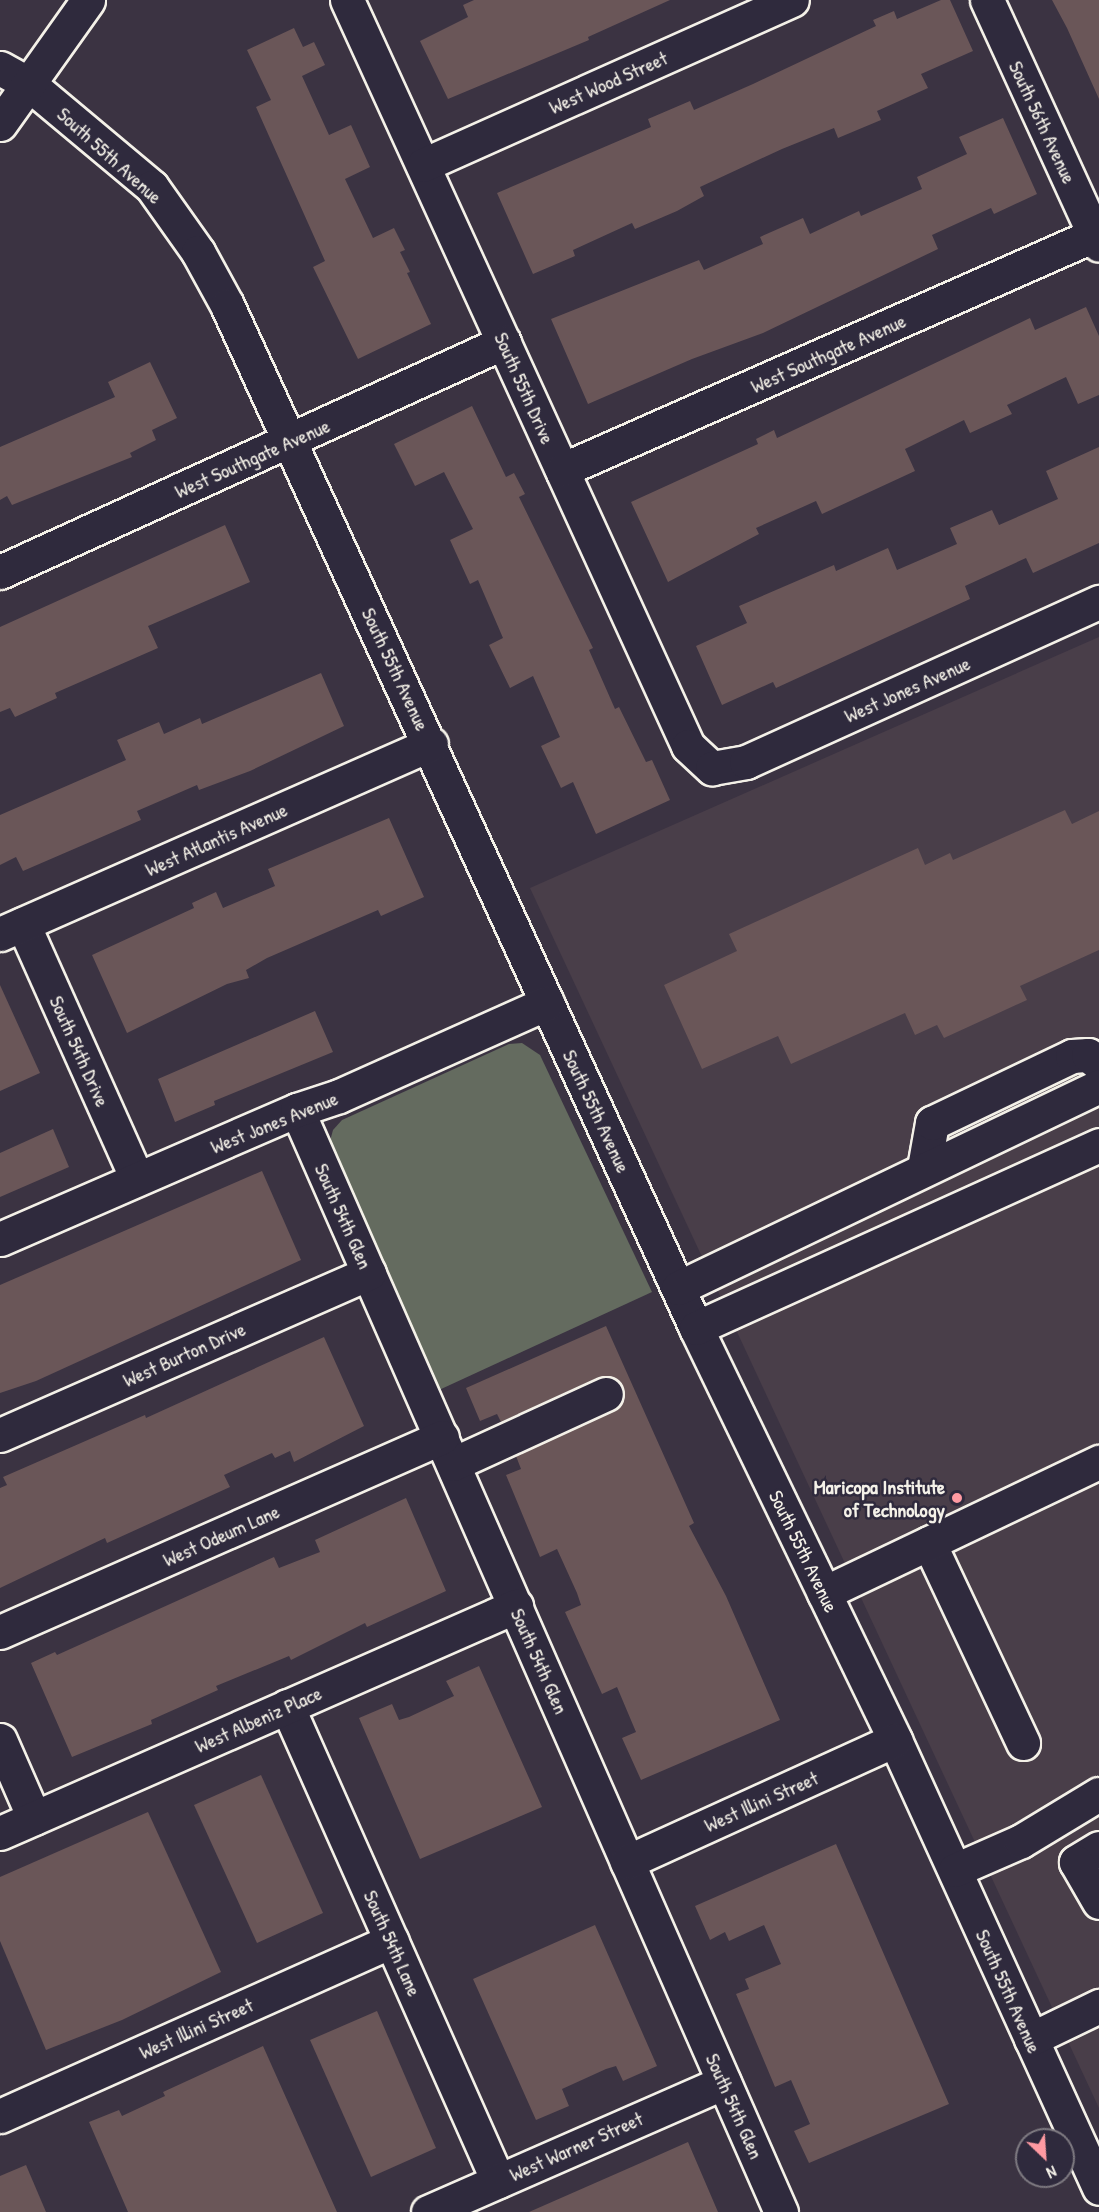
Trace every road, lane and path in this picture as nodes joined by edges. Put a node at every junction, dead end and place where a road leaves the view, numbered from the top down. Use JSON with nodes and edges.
{"nodes":[{"id":1,"x":88,"y":0,"type":"edge"},
{"id":2,"x":347,"y":0,"type":"edge"},
{"id":3,"x":792,"y":0,"type":"edge"},
{"id":4,"x":987,"y":0,"type":"edge"},
{"id":5,"x":0,"y":68,"type":"edge"},
{"id":6,"x":29,"y":84,"type":"junction"},
{"id":7,"x":0,"y":124,"type":"edge"},
{"id":8,"x":423,"y":165,"type":"junction"},
{"id":9,"x":1097,"y":240,"type":"edge"},
{"id":10,"x":504,"y":342,"type":"junction"},
{"id":11,"x":290,"y":440,"type":"junction"},
{"id":12,"x":562,"y":470,"type":"junction"},
{"id":13,"x":0,"y":572,"type":"edge"},
{"id":14,"x":1099,"y":602,"type":"edge"},
{"id":15,"x":431,"y":744,"type":"junction"},
{"id":16,"x":712,"y":768,"type":"joint"},
{"id":17,"x":12,"y":929,"type":"edge"},
{"id":18,"x":547,"y":1003,"type":"junction"},
{"id":19,"x":1099,"y":1064,"type":"edge"},
{"id":20,"x":1099,"y":1086,"type":"edge"},
{"id":21,"x":297,"y":1110,"type":"junction"},
{"id":22,"x":1099,"y":1145,"type":"edge"},
{"id":23,"x":924,"y":1168,"type":"junction"},
{"id":24,"x":136,"y":1179,"type":"junction"},
{"id":25,"x":809,"y":1225,"type":"junction"},
{"id":26,"x":0,"y":1239,"type":"edge"},
{"id":27,"x":829,"y":1268,"type":"junction"},
{"id":28,"x":369,"y":1273,"type":"junction"},
{"id":29,"x":678,"y":1288,"type":"junction"},
{"id":30,"x":696,"y":1328,"type":"junction"},
{"id":31,"x":606,"y":1394,"type":"dead end"},
{"id":32,"x":0,"y":1436,"type":"edge"},
{"id":33,"x":448,"y":1450,"type":"junction"},
{"id":34,"x":1099,"y":1462,"type":"edge"},
{"id":35,"x":929,"y":1543,"type":"junction"},
{"id":36,"x":824,"y":1593,"type":"junction"},
{"id":37,"x":516,"y":1606,"type":"junction"},
{"id":38,"x":0,"y":1632,"type":"edge"},
{"id":39,"x":287,"y":1706,"type":"junction"},
{"id":40,"x":0,"y":1740,"type":"edge"},
{"id":41,"x":895,"y":1740,"type":"junction"},
{"id":42,"x":1023,"y":1743,"type":"dead end"},
{"id":43,"x":1099,"y":1794,"type":"edge"},
{"id":44,"x":34,"y":1818,"type":"junction"},
{"id":45,"x":0,"y":1833,"type":"edge"},
{"id":46,"x":1099,"y":1848,"type":"edge"},
{"id":47,"x":627,"y":1862,"type":"junction"},
{"id":48,"x":955,"y":1870,"type":"junction"},
{"id":49,"x":1099,"y":1902,"type":"edge"},
{"id":50,"x":392,"y":1941,"type":"junction"},
{"id":51,"x":1099,"y":2006,"type":"edge"},
{"id":52,"x":1031,"y":2039,"type":"junction"},
{"id":53,"x":724,"y":2082,"type":"junction"},
{"id":54,"x":0,"y":2116,"type":"edge"},
{"id":55,"x":498,"y":2181,"type":"junction"},
{"id":56,"x":1099,"y":2188,"type":"edge"},
{"id":57,"x":428,"y":2212,"type":"edge"},
{"id":58,"x":781,"y":2212,"type":"edge"}],
"edges":[{"from":1,"to":6,"type":"street"},
{"from":2,"to":8,"type":"street","name":"South 55th Drive"},
{"from":3,"to":8,"type":"street","name":"West Wood Street"},
{"from":4,"to":9,"type":"street","name":"South 56th Avenue"},
{"from":5,"to":6,"type":"street","name":"South 55th Avenue"},
{"from":6,"to":7,"type":"street"},
{"from":6,"to":11,"type":"street","name":"South 55th Avenue"},
{"from":8,"to":10,"type":"street","name":"South 55th Drive"},
{"from":9,"to":12,"type":"street","name":"West Southgate Avenue"},
{"from":10,"to":11,"type":"street","name":"West Southgate Avenue"},
{"from":10,"to":12,"type":"street","name":"South 55th Drive"},
{"from":11,"to":13,"type":"street","name":"West Southgate Avenue"},
{"from":11,"to":15,"type":"street","name":"South 55th Avenue"},
{"from":12,"to":16,"type":"street","name":"South 55th Drive"},
{"from":14,"to":16,"type":"street","name":"West Jones Avenue"},
{"from":15,"to":17,"type":"street","name":"West Atlantis Avenue"},
{"from":15,"to":18,"type":"street","name":"South 55th Avenue"},
{"from":17,"to":24,"type":"street","name":"South 54th Drive"},
{"from":18,"to":21,"type":"street","name":"West Jones Avenue"},
{"from":18,"to":29,"type":"street","name":"South 55th Avenue"},
{"from":19,"to":23,"type":"street"},
{"from":20,"to":23,"type":"street"},
{"from":21,"to":24,"type":"street","name":"West Jones Avenue"},
{"from":21,"to":28,"type":"street","name":"South 54th Glen"},
{"from":22,"to":27,"type":"street"},
{"from":23,"to":25,"type":"street"},
{"from":24,"to":26,"type":"street","name":"West Jones Avenue"},
{"from":25,"to":27,"type":"street"},
{"from":25,"to":29,"type":"street"},
{"from":27,"to":30,"type":"street"},
{"from":28,"to":32,"type":"street","name":"West Burton Drive"},
{"from":28,"to":33,"type":"street","name":"South 54th Glen"},
{"from":29,"to":30,"type":"street","name":"South 55th Avenue"},
{"from":30,"to":36,"type":"street","name":"South 55th Avenue"},
{"from":31,"to":33,"type":"street","name":"West Odeum Lane"},
{"from":33,"to":37,"type":"street","name":"South 54th Glen"},
{"from":33,"to":38,"type":"street","name":"West Odeum Lane"},
{"from":34,"to":35,"type":"street"},
{"from":35,"to":36,"type":"street"},
{"from":35,"to":42,"type":"street"},
{"from":36,"to":41,"type":"street","name":"South 55th Avenue"},
{"from":37,"to":39,"type":"street","name":"West Albeniz Place"},
{"from":37,"to":47,"type":"street","name":"South 54th Glen"},
{"from":39,"to":44,"type":"street","name":"West Albeniz Place"},
{"from":39,"to":50,"type":"street","name":"South 54th Lane"},
{"from":40,"to":44,"type":"street"},
{"from":41,"to":47,"type":"street","name":"West Illini Street"},
{"from":41,"to":48,"type":"street","name":"South 55th Avenue"},
{"from":43,"to":48,"type":"street"},
{"from":44,"to":45,"type":"street","name":"West Albeniz Place"},
{"from":46,"to":49,"type":"street"},
{"from":47,"to":53,"type":"street","name":"South 54th Glen"},
{"from":48,"to":52,"type":"street","name":"South 55th Avenue"},
{"from":50,"to":54,"type":"street","name":"West Illini Street"},
{"from":50,"to":55,"type":"street","name":"South 54th Lane"},
{"from":51,"to":52,"type":"street"},
{"from":52,"to":56,"type":"street","name":"South 55th Avenue"},
{"from":53,"to":55,"type":"street","name":"West Warner Street"},
{"from":53,"to":58,"type":"street","name":"South 54th Glen"},
{"from":55,"to":57,"type":"street","name":"West Warner Street"}]}
